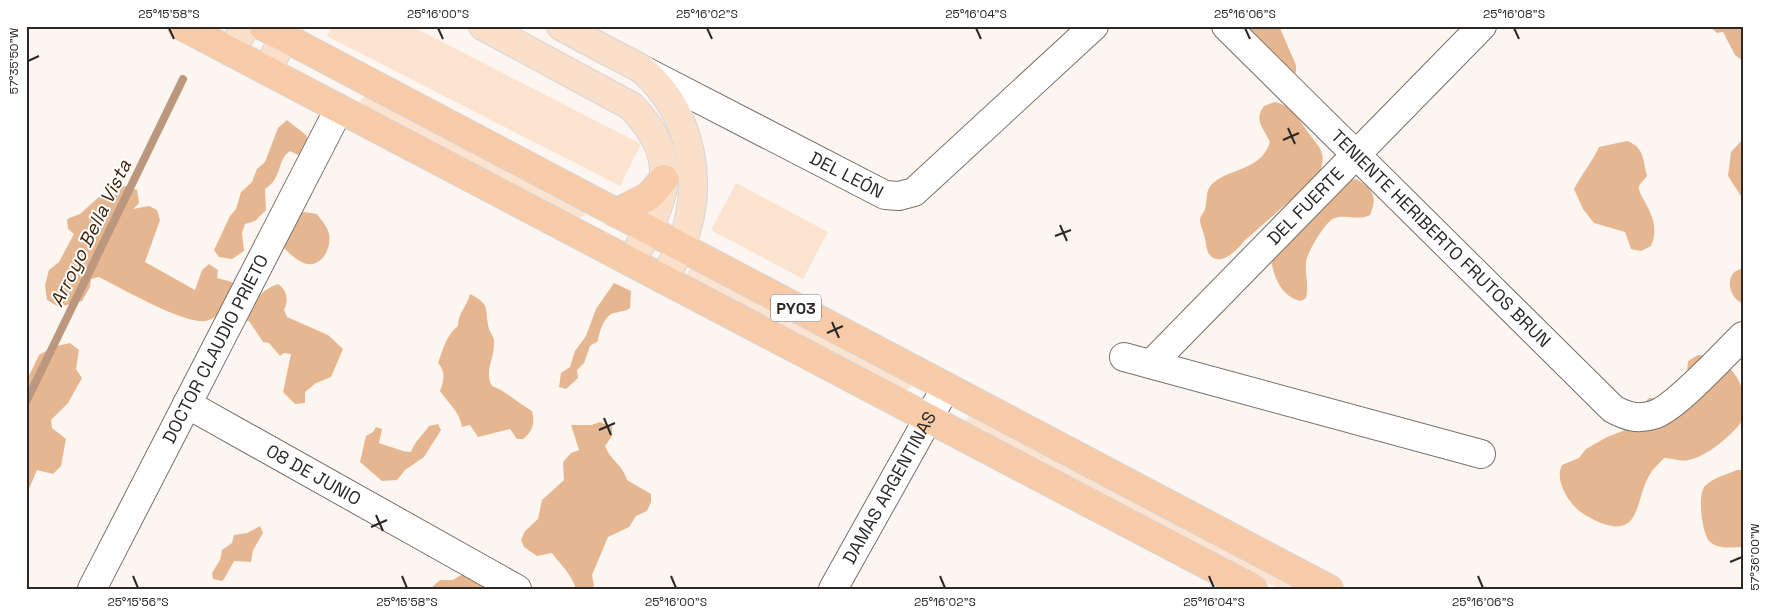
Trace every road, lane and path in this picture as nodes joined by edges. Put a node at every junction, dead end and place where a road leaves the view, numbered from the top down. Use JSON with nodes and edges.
{"nodes":[{"id":1,"x":182,"y":26,"type":"edge"},
{"id":2,"x":245,"y":26,"type":"edge"},
{"id":3,"x":483,"y":26,"type":"edge"},
{"id":4,"x":561,"y":26,"type":"edge"},
{"id":5,"x":1094,"y":26,"type":"edge"},
{"id":6,"x":1226,"y":26,"type":"edge"},
{"id":7,"x":1482,"y":26,"type":"edge"},
{"id":8,"x":279,"y":30,"type":"edge"},
{"id":9,"x":231,"y":52,"type":"junction"},
{"id":10,"x":643,"y":70,"type":"junction"},
{"id":11,"x":267,"y":71,"type":"junction"},
{"id":12,"x":339,"y":109,"type":"junction"},
{"id":13,"x":1356,"y":155,"type":"junction"},
{"id":14,"x":664,"y":179,"type":"junction"},
{"id":15,"x":616,"y":213,"type":"junction"},
{"id":16,"x":648,"y":230,"type":"junction"},
{"id":17,"x":681,"y":247,"type":"junction"},
{"id":18,"x":631,"y":262,"type":"junction"},
{"id":19,"x":663,"y":279,"type":"junction"},
{"id":20,"x":1743,"y":336,"type":"edge"},
{"id":21,"x":1124,"y":357,"type":"dead end"},
{"id":22,"x":1151,"y":364,"type":"junction"},
{"id":23,"x":946,"y":387,"type":"junction"},
{"id":24,"x":187,"y":404,"type":"junction"},
{"id":25,"x":930,"y":419,"type":"junction"},
{"id":26,"x":1481,"y":454,"type":"dead end"},
{"id":27,"x":92,"y":589,"type":"edge"},
{"id":28,"x":517,"y":589,"type":"edge"},
{"id":29,"x":833,"y":589,"type":"edge"},
{"id":30,"x":1253,"y":589,"type":"edge"},
{"id":31,"x":1329,"y":589,"type":"edge"}],
"edges":[{"from":1,"to":9,"type":"highway","number":"PY03"},
{"from":2,"to":9,"type":"main road"},
{"from":3,"to":14,"type":"main road"},
{"from":4,"to":10,"type":"main road"},
{"from":5,"to":10,"type":"street","name":"DEL LEÓN"},
{"from":6,"to":13,"type":"street","name":"TENIENTE HERIBERTO FRUTOS BRUN"},
{"from":7,"to":13,"type":"street","name":"DEL FUERTE"},
{"from":8,"to":11,"type":"main road"},
{"from":8,"to":15,"type":"highway","number":"PY03"},
{"from":9,"to":11,"type":"highway","number":"PY03"},
{"from":10,"to":17,"type":"main road"},
{"from":11,"to":12,"type":"highway","number":"PY03"},
{"from":12,"to":18,"type":"highway","number":"PY03"},
{"from":12,"to":24,"type":"street","name":"DOCTOR CLAUDIO PRIETO"},
{"from":13,"to":20,"type":"street","name":"TENIENTE HERIBERTO FRUTOS BRUN"},
{"from":13,"to":22,"type":"street","name":"DEL FUERTE"},
{"from":14,"to":15,"type":"highway"},
{"from":14,"to":16,"type":"main road"},
{"from":15,"to":16,"type":"highway","number":"PY03"},
{"from":16,"to":17,"type":"highway","number":"PY03"},
{"from":16,"to":18,"type":"main road"},
{"from":17,"to":19,"type":"main road"},
{"from":17,"to":23,"type":"highway","number":"PY03"},
{"from":18,"to":19,"type":"highway","number":"PY03"},
{"from":19,"to":25,"type":"highway","number":"PY03"},
{"from":21,"to":22,"type":"street"},
{"from":22,"to":26,"type":"street"},
{"from":23,"to":25,"type":"street","name":"DAMAS ARGENTINAS"},
{"from":23,"to":31,"type":"highway","number":"PY03"},
{"from":24,"to":27,"type":"street","name":"DOCTOR CLAUDIO PRIETO"},
{"from":24,"to":28,"type":"street","name":"08 DE JUNIO"},
{"from":25,"to":29,"type":"street","name":"DAMAS ARGENTINAS"},
{"from":25,"to":30,"type":"highway","number":"PY03"}]}
